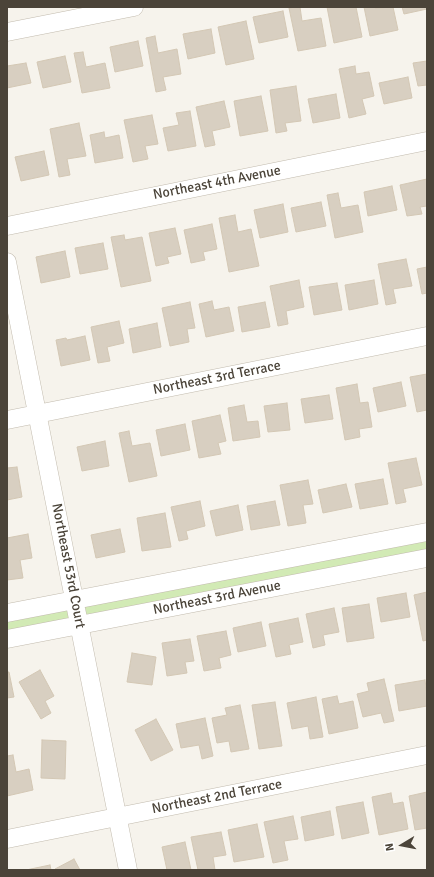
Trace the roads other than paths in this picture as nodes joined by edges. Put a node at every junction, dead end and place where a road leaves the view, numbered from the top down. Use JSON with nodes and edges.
{"nodes":[{"id":1,"x":134,"y":7,"type":"edge"},
{"id":2,"x":7,"y":32,"type":"edge"},
{"id":3,"x":427,"y":141,"type":"edge"},
{"id":4,"x":7,"y":226,"type":"edge"},
{"id":5,"x":7,"y":262,"type":"edge"},
{"id":6,"x":427,"y":336,"type":"edge"},
{"id":7,"x":38,"y":414,"type":"junction"},
{"id":8,"x":7,"y":420,"type":"edge"},
{"id":9,"x":427,"y":532,"type":"edge"},
{"id":10,"x":427,"y":558,"type":"edge"},
{"id":11,"x":203,"y":575,"type":"junction"},
{"id":12,"x":75,"y":600,"type":"junction"},
{"id":13,"x":208,"y":600,"type":"junction"},
{"id":14,"x":7,"y":613,"type":"edge"},
{"id":15,"x":80,"y":625,"type":"junction"},
{"id":16,"x":7,"y":639,"type":"edge"},
{"id":17,"x":427,"y":755,"type":"edge"},
{"id":18,"x":118,"y":817,"type":"junction"},
{"id":19,"x":7,"y":839,"type":"edge"},
{"id":20,"x":128,"y":870,"type":"edge"}],
"edges":[{"from":1,"to":2,"type":"street"},
{"from":3,"to":4,"type":"street","name":"Northeast 4th Avenue"},
{"from":5,"to":7,"type":"street","name":"Northeast 53rd Court"},
{"from":6,"to":7,"type":"street","name":"Northeast 3rd Terrace"},
{"from":7,"to":8,"type":"street","name":"Northeast 3rd Terrace"},
{"from":7,"to":12,"type":"street","name":"Northeast 53rd Court"},
{"from":9,"to":11,"type":"street","name":"Northeast 3rd Avenue"},
{"from":10,"to":13,"type":"street","name":"Northeast 3rd Avenue"},
{"from":11,"to":12,"type":"street","name":"Northeast 3rd Avenue"},
{"from":11,"to":13,"type":"street"},
{"from":12,"to":14,"type":"street","name":"Northeast 3rd Avenue"},
{"from":12,"to":15,"type":"street","name":"Northeast 53rd Court"},
{"from":13,"to":15,"type":"street","name":"Northeast 3rd Avenue"},
{"from":15,"to":16,"type":"street","name":"Northeast 3rd Avenue"},
{"from":15,"to":18,"type":"street","name":"Northeast 53rd Court"},
{"from":17,"to":18,"type":"street","name":"Northeast 2nd Terrace"},
{"from":18,"to":19,"type":"street","name":"Northeast 2nd Terrace"},
{"from":18,"to":20,"type":"street","name":"Northeast 53rd Court"}]}
